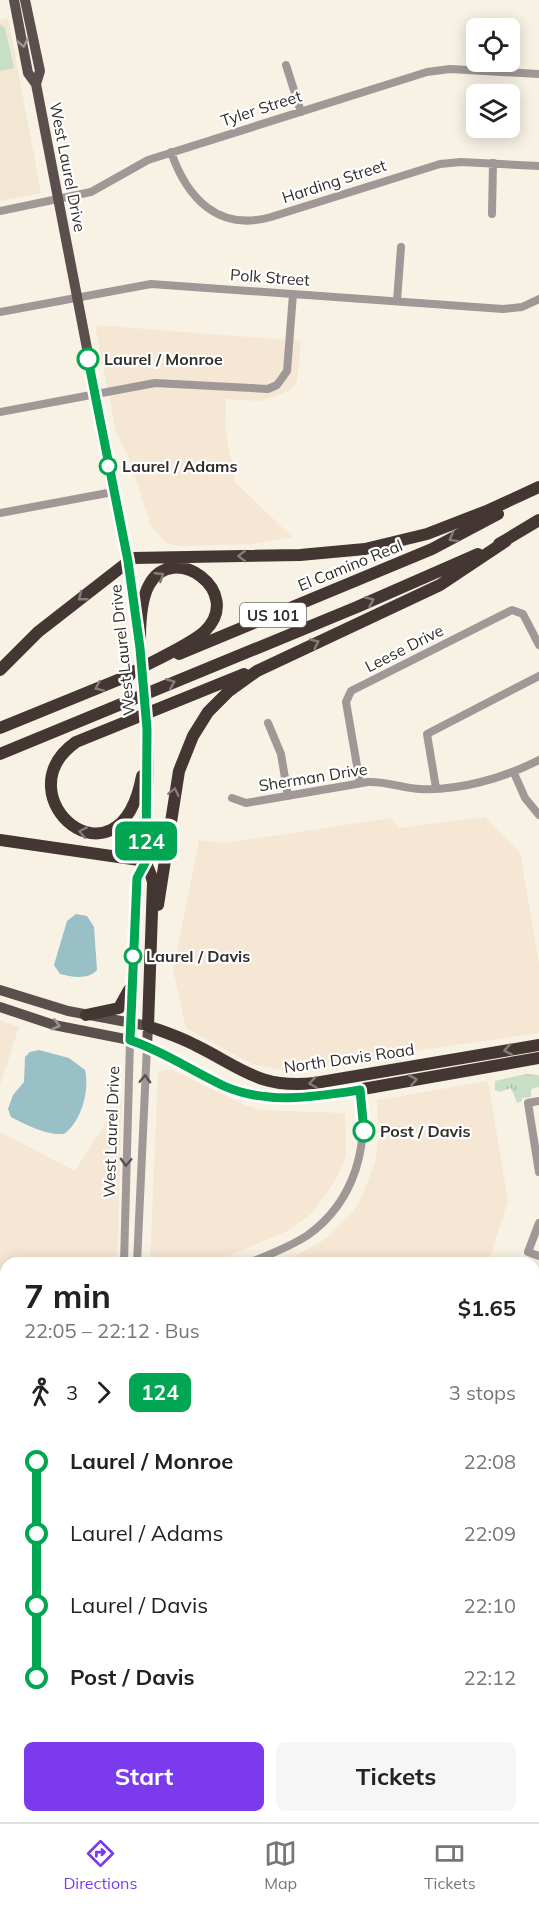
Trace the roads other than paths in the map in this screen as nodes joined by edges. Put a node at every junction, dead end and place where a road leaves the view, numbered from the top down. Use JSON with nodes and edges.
{"nodes":[{"id":1,"x":14,"y":0,"type":"edge"},
{"id":2,"x":25,"y":0,"type":"edge"},
{"id":3,"x":286,"y":65,"type":"dead end"},
{"id":4,"x":539,"y":74,"type":"edge"},
{"id":5,"x":36,"y":84,"type":"junction"},
{"id":6,"x":301,"y":112,"type":"junction"},
{"id":7,"x":171,"y":152,"type":"junction"},
{"id":8,"x":493,"y":163,"type":"junction"},
{"id":9,"x":539,"y":166,"type":"edge"},
{"id":10,"x":57,"y":200,"type":"junction"},
{"id":11,"x":0,"y":211,"type":"edge"},
{"id":12,"x":492,"y":214,"type":"dead end"},
{"id":13,"x":401,"y":247,"type":"dead end"},
{"id":14,"x":293,"y":294,"type":"junction"},
{"id":15,"x":76,"y":298,"type":"junction"},
{"id":16,"x":539,"y":299,"type":"edge"},
{"id":17,"x":397,"y":301,"type":"junction"},
{"id":18,"x":0,"y":312,"type":"edge"},
{"id":19,"x":95,"y":394,"type":"junction"},
{"id":20,"x":0,"y":412,"type":"edge"},
{"id":21,"x":539,"y":487,"type":"edge"},
{"id":22,"x":113,"y":492,"type":"junction"},
{"id":23,"x":0,"y":513,"type":"edge"},
{"id":24,"x":539,"y":520,"type":"edge"},
{"id":25,"x":506,"y":542,"type":"junction"},
{"id":26,"x":128,"y":561,"type":"junction"},
{"id":27,"x":539,"y":645,"type":"edge"},
{"id":28,"x":140,"y":648,"type":"junction"},
{"id":29,"x":280,"y":660,"type":"junction"},
{"id":30,"x":0,"y":670,"type":"edge"},
{"id":31,"x":539,"y":676,"type":"edge"},
{"id":32,"x":122,"y":678,"type":"junction"},
{"id":33,"x":268,"y":723,"type":"dead end"},
{"id":34,"x":0,"y":728,"type":"edge"},
{"id":35,"x":147,"y":749,"type":"junction"},
{"id":36,"x":0,"y":754,"type":"edge"},
{"id":37,"x":539,"y":760,"type":"edge"},
{"id":38,"x":514,"y":773,"type":"junction"},
{"id":39,"x":360,"y":783,"type":"junction"},
{"id":40,"x":436,"y":788,"type":"junction"},
{"id":41,"x":288,"y":796,"type":"junction"},
{"id":42,"x":232,"y":798,"type":"dead end"},
{"id":43,"x":539,"y":815,"type":"edge"},
{"id":44,"x":0,"y":840,"type":"edge"},
{"id":45,"x":146,"y":861,"type":"junction"},
{"id":46,"x":151,"y":954,"type":"junction"},
{"id":47,"x":132,"y":984,"type":"junction"},
{"id":48,"x":0,"y":990,"type":"edge"},
{"id":49,"x":0,"y":1007,"type":"edge"},
{"id":50,"x":86,"y":1015,"type":"junction"},
{"id":51,"x":130,"y":1023,"type":"junction"},
{"id":52,"x":148,"y":1026,"type":"junction"},
{"id":53,"x":130,"y":1040,"type":"junction"},
{"id":54,"x":539,"y":1045,"type":"edge"},
{"id":55,"x":147,"y":1046,"type":"junction"},
{"id":56,"x":539,"y":1058,"type":"edge"},
{"id":57,"x":360,"y":1090,"type":"junction"},
{"id":58,"x":539,"y":1101,"type":"edge"},
{"id":59,"x":539,"y":1172,"type":"edge"},
{"id":60,"x":539,"y":1223,"type":"edge"},
{"id":61,"x":539,"y":1256,"type":"edge"},
{"id":62,"x":123,"y":1257,"type":"edge"},
{"id":63,"x":136,"y":1257,"type":"edge"},
{"id":64,"x":262,"y":1257,"type":"edge"}],
"edges":[{"from":1,"to":5,"type":"main road","name":"West Laurel Drive","one_way":true},
{"from":2,"to":5,"type":"main road","name":"West Laurel Drive"},
{"from":3,"to":6,"type":"street"},
{"from":4,"to":6,"type":"street","name":"Tyler Street"},
{"from":5,"to":10,"type":"main road","name":"West Laurel Drive"},
{"from":6,"to":7,"type":"street","name":"Tyler Street"},
{"from":7,"to":8,"type":"street","name":"Harding Street"},
{"from":7,"to":10,"type":"street","name":"Tyler Street"},
{"from":8,"to":9,"type":"street","name":"Harding Street"},
{"from":8,"to":12,"type":"street"},
{"from":10,"to":11,"type":"street","name":"Tyler Street"},
{"from":10,"to":15,"type":"main road","name":"West Laurel Drive"},
{"from":13,"to":17,"type":"street"},
{"from":14,"to":15,"type":"street","name":"Polk Street"},
{"from":14,"to":17,"type":"street","name":"Polk Street"},
{"from":14,"to":19,"type":"street"},
{"from":15,"to":18,"type":"street","name":"Polk Street"},
{"from":15,"to":19,"type":"main road","name":"West Laurel Drive"},
{"from":16,"to":17,"type":"street","name":"Polk Street"},
{"from":19,"to":20,"type":"street"},
{"from":19,"to":22,"type":"main road","name":"West Laurel Drive"},
{"from":21,"to":26,"type":"highway","one_way":true},
{"from":21,"to":32,"type":"highway","name":"El Camino Real","number":"US 101","one_way":true},
{"from":22,"to":23,"type":"street"},
{"from":22,"to":26,"type":"main road","name":"West Laurel Drive"},
{"from":24,"to":25,"type":"highway","number":"US 101"},
{"from":29,"to":25,"type":"highway","one_way":true},
{"from":36,"to":25,"type":"highway","number":"US 101","one_way":true},
{"from":26,"to":28,"type":"main road","name":"West Laurel Drive"},
{"from":26,"to":30,"type":"highway","one_way":true},
{"from":27,"to":39,"type":"street","name":"Leese Drive"},
{"from":28,"to":32,"type":"highway","one_way":true},
{"from":28,"to":35,"type":"highway","name":"West Laurel Drive"},
{"from":35,"to":29,"type":"highway","one_way":true},
{"from":46,"to":29,"type":"highway","one_way":true},
{"from":31,"to":40,"type":"street"},
{"from":32,"to":34,"type":"highway","name":"El Camino Real","number":"US 101","one_way":true},
{"from":33,"to":41,"type":"street"},
{"from":35,"to":45,"type":"highway","name":"West Laurel Drive"},
{"from":37,"to":38,"type":"street","name":"Sherman Drive"},
{"from":38,"to":40,"type":"street","name":"Sherman Drive"},
{"from":38,"to":43,"type":"street"},
{"from":39,"to":40,"type":"street","name":"Sherman Drive"},
{"from":39,"to":41,"type":"street","name":"Sherman Drive"},
{"from":41,"to":42,"type":"street","name":"Sherman Drive"},
{"from":44,"to":45,"type":"highway"},
{"from":45,"to":46,"type":"highway","name":"West Laurel Drive"},
{"from":45,"to":47,"type":"highway","name":"West Laurel Drive"},
{"from":46,"to":52,"type":"highway","name":"West Laurel Drive"},
{"from":47,"to":50,"type":"highway"},
{"from":47,"to":51,"type":"highway","name":"West Laurel Drive"},
{"from":48,"to":50,"type":"main road","name":"North Davis Road"},
{"from":49,"to":53,"type":"main road","name":"North Davis Road","one_way":true},
{"from":50,"to":51,"type":"main road","name":"North Davis Road"},
{"from":51,"to":52,"type":"main road","name":"North Davis Road"},
{"from":51,"to":53,"type":"highway","name":"West Laurel Drive"},
{"from":54,"to":52,"type":"highway","name":"North Davis Road","one_way":true},
{"from":52,"to":55,"type":"main road","name":"West Laurel Drive"},
{"from":53,"to":55,"type":"highway","name":"North Davis Road"},
{"from":53,"to":62,"type":"street","name":"West Laurel Drive","one_way":true},
{"from":55,"to":57,"type":"highway","name":"North Davis Road"},
{"from":63,"to":55,"type":"street","name":"West Laurel Drive","one_way":true},
{"from":57,"to":56,"type":"highway","name":"North Davis Road","one_way":true},
{"from":57,"to":64,"type":"street"},
{"from":58,"to":59,"type":"street"},
{"from":60,"to":61,"type":"street"}]}
